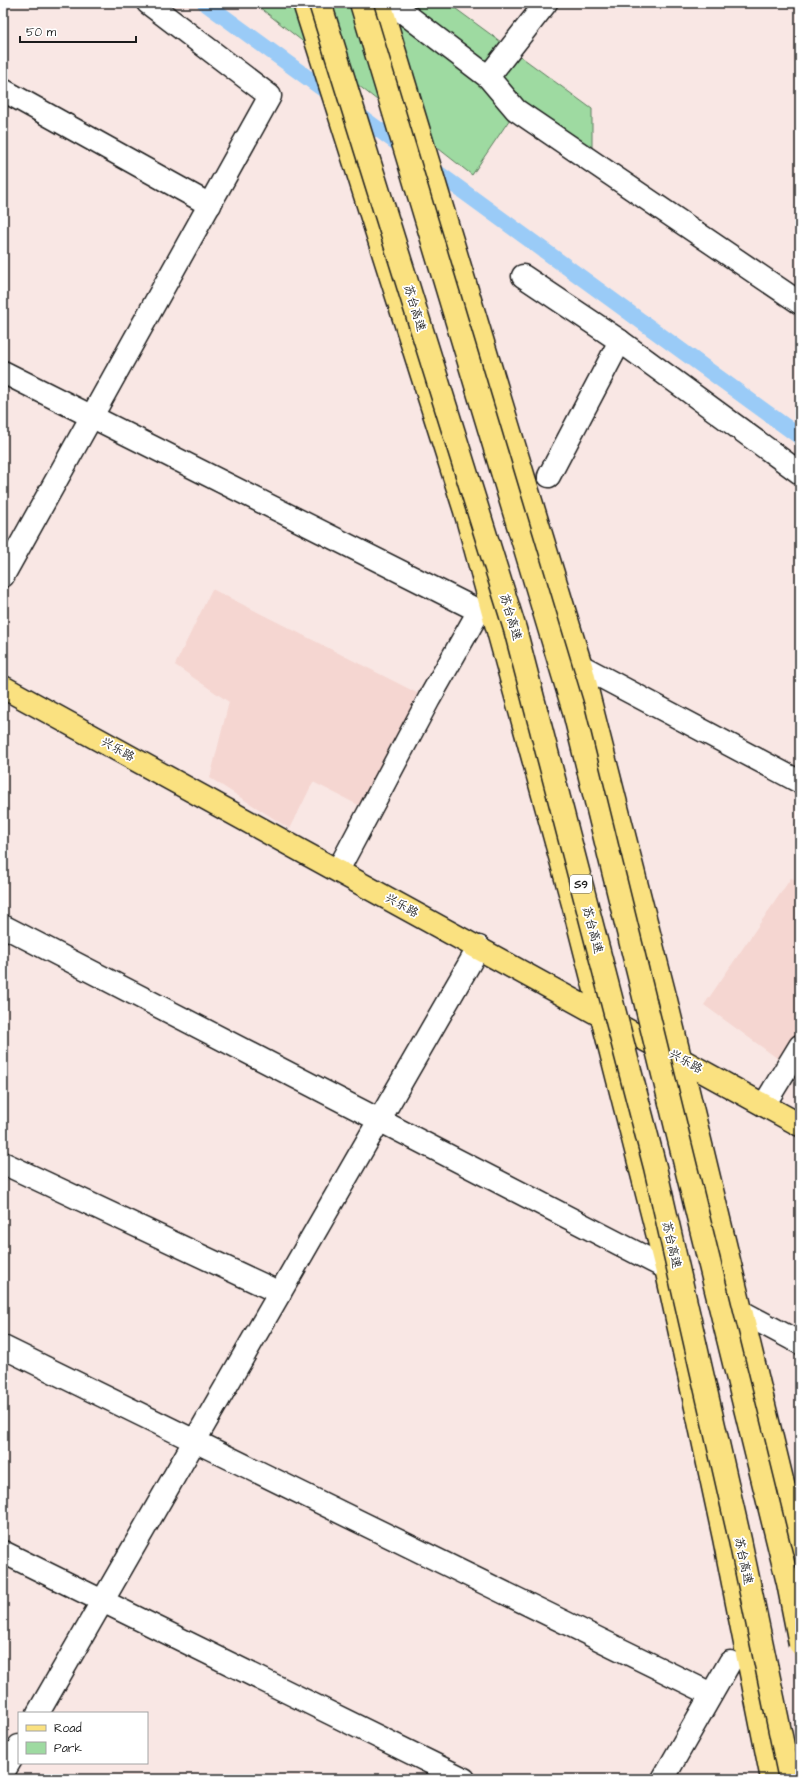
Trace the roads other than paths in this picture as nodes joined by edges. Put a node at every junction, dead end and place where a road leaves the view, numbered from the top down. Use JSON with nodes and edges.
{"nodes":[{"id":1,"x":148,"y":3,"type":"edge"},
{"id":2,"x":304,"y":3,"type":"edge"},
{"id":3,"x":320,"y":3,"type":"edge"},
{"id":4,"x":361,"y":3,"type":"edge"},
{"id":5,"x":380,"y":3,"type":"edge"},
{"id":6,"x":391,"y":3,"type":"edge"},
{"id":7,"x":546,"y":3,"type":"edge"},
{"id":8,"x":488,"y":77,"type":"junction"},
{"id":9,"x":3,"y":90,"type":"edge"},
{"id":10,"x":210,"y":206,"type":"junction"},
{"id":11,"x":522,"y":276,"type":"dead end"},
{"id":12,"x":800,"y":303,"type":"edge"},
{"id":13,"x":620,"y":341,"type":"junction"},
{"id":14,"x":3,"y":372,"type":"edge"},
{"id":15,"x":91,"y":417,"type":"junction"},
{"id":16,"x":800,"y":473,"type":"edge"},
{"id":17,"x":549,"y":476,"type":"dead end"},
{"id":18,"x":3,"y":576,"type":"edge"},
{"id":19,"x":581,"y":666,"type":"junction"},
{"id":20,"x":3,"y":687,"type":"edge"},
{"id":21,"x":800,"y":782,"type":"edge"},
{"id":22,"x":338,"y":870,"type":"junction"},
{"id":23,"x":3,"y":926,"type":"edge"},
{"id":24,"x":479,"y":947,"type":"junction"},
{"id":25,"x":600,"y":1014,"type":"junction"},
{"id":26,"x":800,"y":1046,"type":"edge"},
{"id":27,"x":680,"y":1058,"type":"junction"},
{"id":28,"x":764,"y":1105,"type":"junction"},
{"id":29,"x":379,"y":1121,"type":"junction"},
{"id":30,"x":800,"y":1125,"type":"edge"},
{"id":31,"x":3,"y":1163,"type":"edge"},
{"id":32,"x":666,"y":1268,"type":"junction"},
{"id":33,"x":280,"y":1293,"type":"junction"},
{"id":34,"x":742,"y":1312,"type":"junction"},
{"id":35,"x":800,"y":1343,"type":"edge"},
{"id":36,"x":3,"y":1346,"type":"edge"},
{"id":37,"x":195,"y":1441,"type":"junction"},
{"id":38,"x":3,"y":1552,"type":"edge"},
{"id":39,"x":800,"y":1554,"type":"edge"},
{"id":40,"x":102,"y":1601,"type":"junction"},
{"id":41,"x":800,"y":1644,"type":"edge"},
{"id":42,"x":730,"y":1662,"type":"dead end"},
{"id":43,"x":711,"y":1694,"type":"junction"},
{"id":44,"x":39,"y":1712,"type":"edge"},
{"id":45,"x":18,"y":1748,"type":"edge"},
{"id":46,"x":3,"y":1773,"type":"edge"},
{"id":47,"x":464,"y":1779,"type":"edge"},
{"id":48,"x":663,"y":1779,"type":"edge"},
{"id":49,"x":772,"y":1779,"type":"edge"},
{"id":50,"x":790,"y":1779,"type":"edge"}],
"edges":[{"from":1,"to":10,"type":"street"},
{"from":2,"to":25,"type":"main road"},
{"from":3,"to":50,"type":"main road","name":"苏台高速","number":"S9","bridge":true},
{"from":4,"to":41,"type":"main road","bridge":true},
{"from":5,"to":19,"type":"main road"},
{"from":6,"to":8,"type":"street"},
{"from":7,"to":8,"type":"street"},
{"from":8,"to":12,"type":"street"},
{"from":9,"to":10,"type":"street"},
{"from":10,"to":15,"type":"street"},
{"from":11,"to":13,"type":"street"},
{"from":13,"to":16,"type":"street"},
{"from":13,"to":17,"type":"street"},
{"from":14,"to":15,"type":"street"},
{"from":15,"to":18,"type":"street"},
{"from":15,"to":22,"type":"street"},
{"from":19,"to":21,"type":"street"},
{"from":19,"to":27,"type":"main road"},
{"from":20,"to":22,"type":"main road","name":"兴乐路"},
{"from":22,"to":24,"type":"main road","name":"兴乐路"},
{"from":23,"to":29,"type":"street"},
{"from":24,"to":25,"type":"main road","name":"兴乐路"},
{"from":24,"to":29,"type":"street"},
{"from":25,"to":27,"type":"main road","name":"兴乐路"},
{"from":25,"to":32,"type":"main road"},
{"from":26,"to":28,"type":"street"},
{"from":27,"to":28,"type":"main road","name":"兴乐路"},
{"from":27,"to":34,"type":"main road"},
{"from":28,"to":30,"type":"main road","name":"兴乐路"},
{"from":29,"to":32,"type":"street"},
{"from":29,"to":33,"type":"street"},
{"from":31,"to":33,"type":"street"},
{"from":32,"to":49,"type":"main road"},
{"from":33,"to":37,"type":"street"},
{"from":34,"to":35,"type":"street"},
{"from":34,"to":39,"type":"main road"},
{"from":36,"to":37,"type":"street"},
{"from":37,"to":40,"type":"street"},
{"from":37,"to":43,"type":"street"},
{"from":38,"to":40,"type":"street"},
{"from":40,"to":44,"type":"street"},
{"from":40,"to":47,"type":"street"},
{"from":42,"to":43,"type":"street"},
{"from":43,"to":48,"type":"street"},
{"from":45,"to":46,"type":"street"}]}
